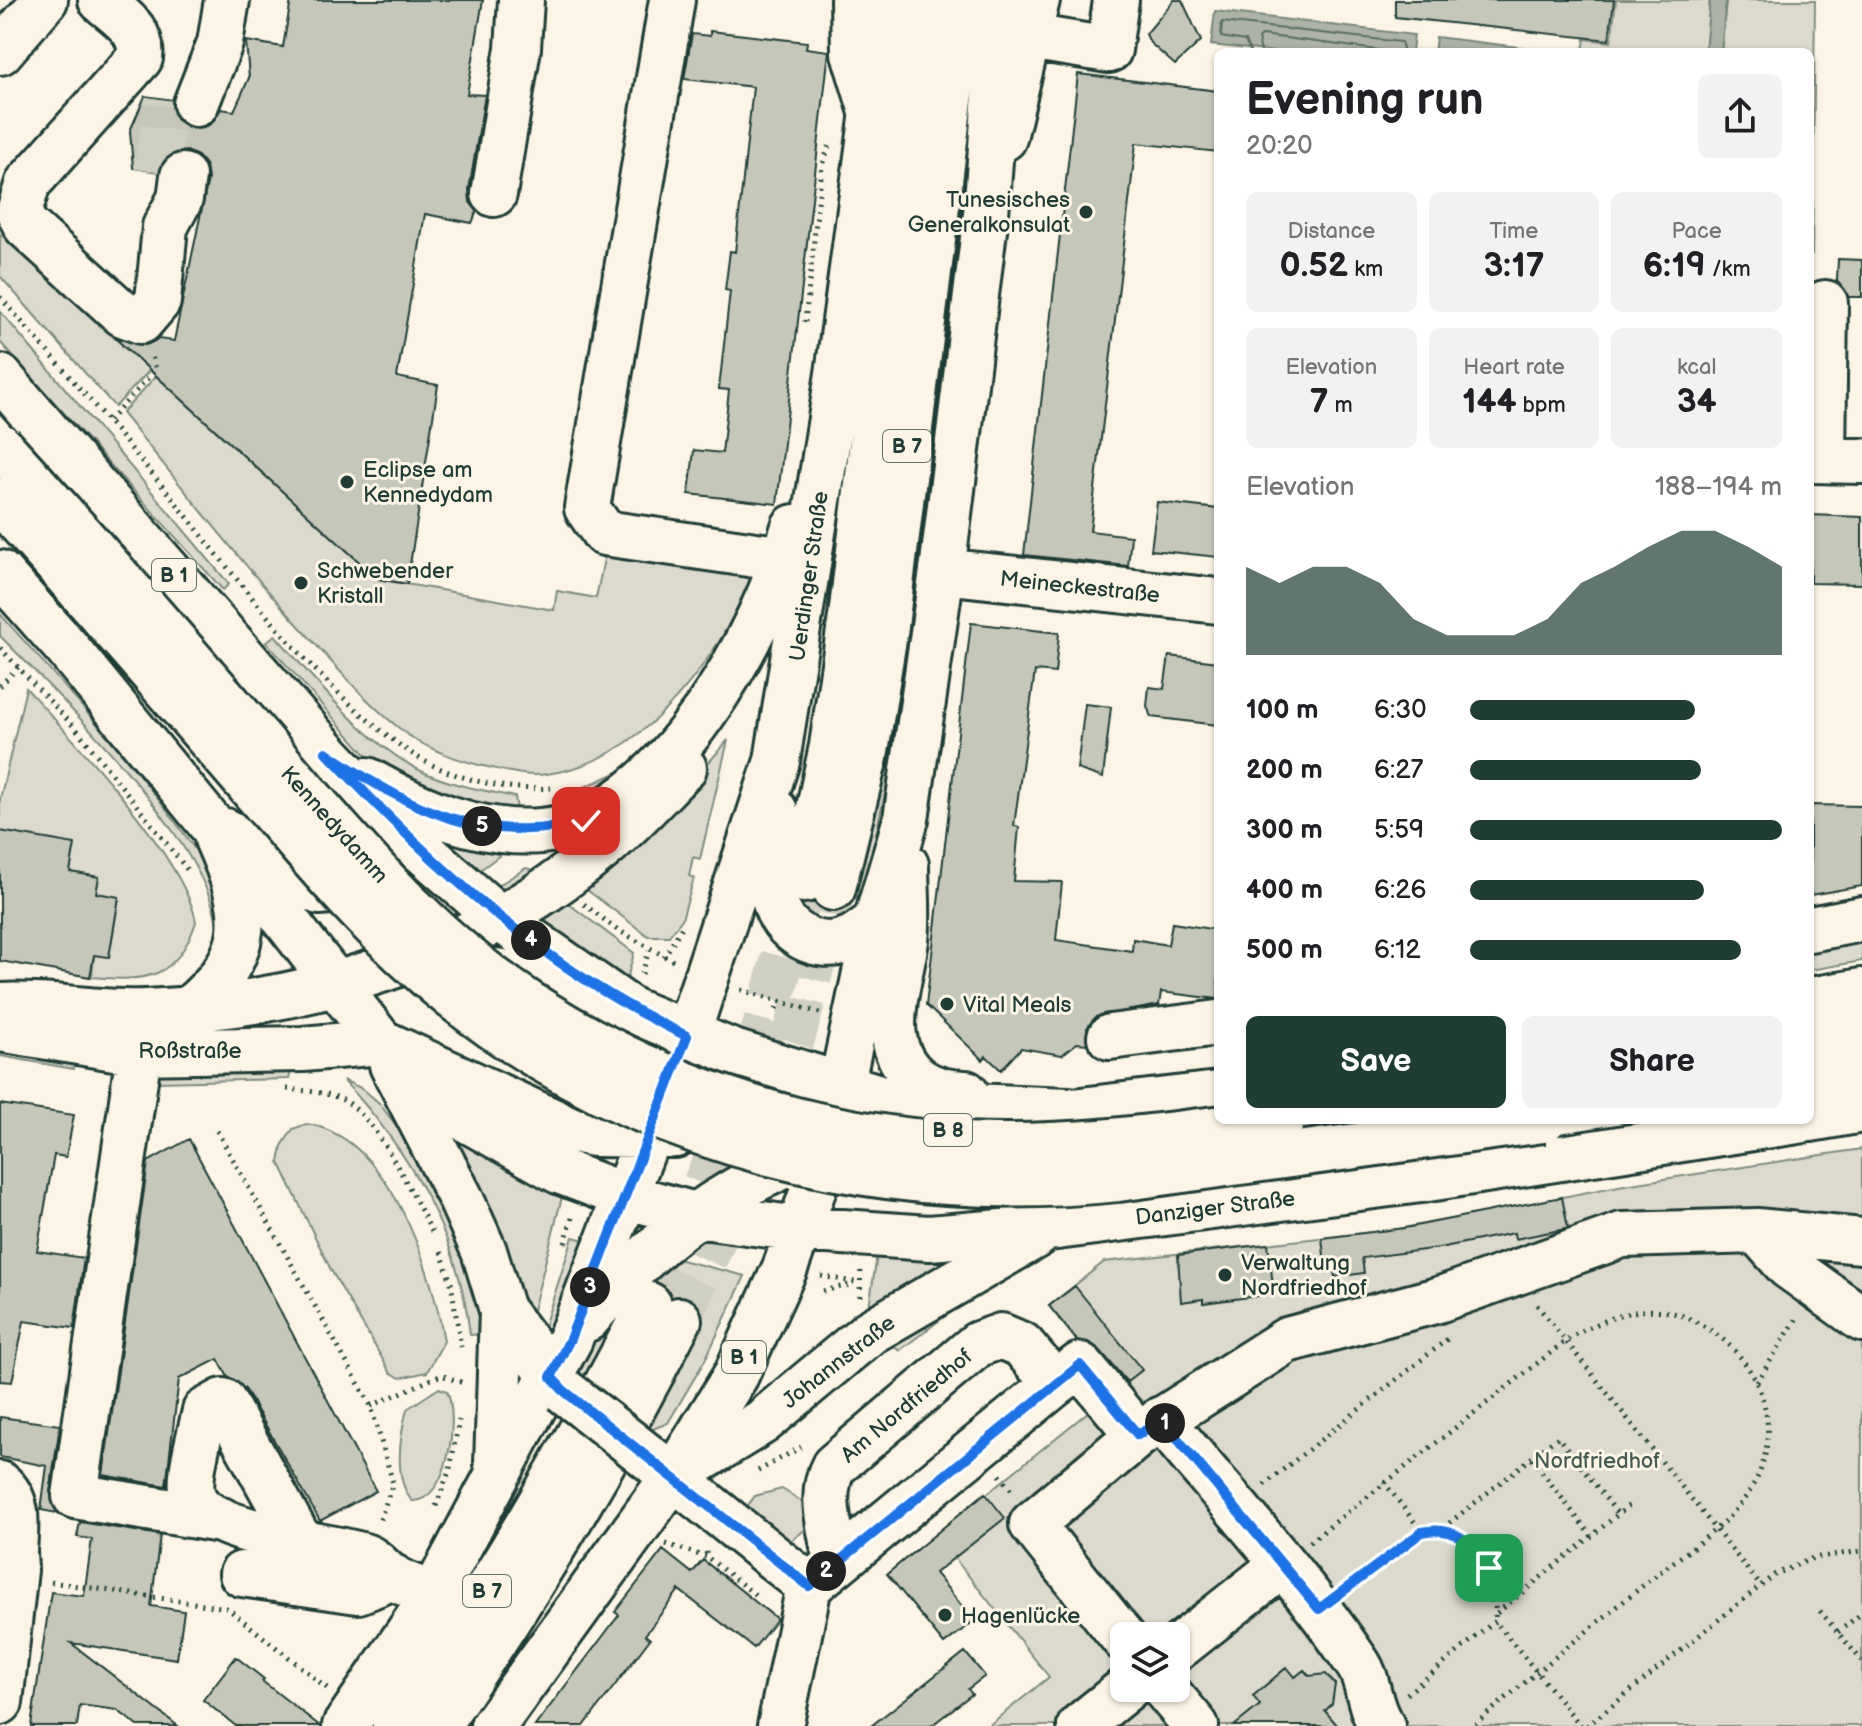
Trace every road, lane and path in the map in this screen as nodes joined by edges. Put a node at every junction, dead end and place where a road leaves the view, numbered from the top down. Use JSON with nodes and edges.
{"nodes":[{"id":1,"x":45,"y":0,"type":"edge"},
{"id":2,"x":227,"y":0,"type":"edge"},
{"id":3,"x":521,"y":0,"type":"edge"},
{"id":4,"x":672,"y":0,"type":"edge"},
{"id":5,"x":853,"y":0,"type":"edge"},
{"id":6,"x":888,"y":0,"type":"edge"},
{"id":7,"x":925,"y":0,"type":"edge"},
{"id":8,"x":962,"y":0,"type":"edge"},
{"id":9,"x":1002,"y":0,"type":"edge"},
{"id":10,"x":1116,"y":0,"type":"edge"},
{"id":11,"x":108,"y":6,"type":"edge"},
{"id":12,"x":1033,"y":19,"type":"edge"},
{"id":13,"x":0,"y":52,"type":"edge"},
{"id":14,"x":182,"y":102,"type":"tunnel mouth"},
{"id":15,"x":873,"y":115,"type":"junction"},
{"id":16,"x":170,"y":174,"type":"tunnel mouth"},
{"id":17,"x":494,"y":194,"type":"dead end"},
{"id":18,"x":986,"y":214,"type":"junction"},
{"id":19,"x":0,"y":297,"type":"edge"},
{"id":20,"x":1825,"y":303,"type":"dead end"},
{"id":21,"x":156,"y":369,"type":"dead end"},
{"id":22,"x":838,"y":374,"type":"junction"},
{"id":23,"x":0,"y":377,"type":"edge"},
{"id":24,"x":109,"y":421,"type":"junction"},
{"id":25,"x":0,"y":446,"type":"edge"},
{"id":26,"x":1832,"y":460,"type":"edge"},
{"id":27,"x":0,"y":501,"type":"edge"},
{"id":28,"x":942,"y":571,"type":"junction"},
{"id":29,"x":0,"y":573,"type":"edge"},
{"id":30,"x":778,"y":576,"type":"junction"},
{"id":31,"x":1214,"y":601,"type":"edge"},
{"id":32,"x":0,"y":648,"type":"edge"},
{"id":33,"x":18,"y":667,"type":"junction"},
{"id":34,"x":0,"y":686,"type":"edge"},
{"id":35,"x":326,"y":752,"type":"junction"},
{"id":36,"x":777,"y":761,"type":"junction"},
{"id":37,"x":541,"y":789,"type":"dead end"},
{"id":38,"x":375,"y":804,"type":"junction"},
{"id":39,"x":906,"y":819,"type":"junction"},
{"id":40,"x":209,"y":822,"type":"junction"},
{"id":41,"x":193,"y":878,"type":"dead end"},
{"id":42,"x":581,"y":901,"type":"dead end"},
{"id":43,"x":499,"y":918,"type":"junction"},
{"id":44,"x":1862,"y":919,"type":"edge"},
{"id":45,"x":685,"y":921,"type":"dead end"},
{"id":46,"x":876,"y":921,"type":"junction"},
{"id":47,"x":1814,"y":928,"type":"edge"},
{"id":48,"x":649,"y":950,"type":"junction"},
{"id":49,"x":664,"y":957,"type":"junction"},
{"id":50,"x":411,"y":962,"type":"junction"},
{"id":51,"x":678,"y":963,"type":"dead end"},
{"id":52,"x":324,"y":970,"type":"junction"},
{"id":53,"x":734,"y":988,"type":"dead end"},
{"id":54,"x":1862,"y":991,"type":"edge"},
{"id":55,"x":636,"y":995,"type":"junction"},
{"id":56,"x":1814,"y":999,"type":"edge"},
{"id":57,"x":779,"y":1001,"type":"junction"},
{"id":58,"x":0,"y":1006,"type":"edge"},
{"id":59,"x":189,"y":1009,"type":"junction"},
{"id":60,"x":776,"y":1009,"type":"dead end"},
{"id":61,"x":826,"y":1015,"type":"dead end"},
{"id":62,"x":1214,"y":1024,"type":"edge"},
{"id":63,"x":0,"y":1029,"type":"edge"},
{"id":64,"x":1862,"y":1029,"type":"edge"},
{"id":65,"x":687,"y":1036,"type":"junction"},
{"id":66,"x":1110,"y":1037,"type":"dead end"},
{"id":67,"x":1814,"y":1037,"type":"edge"},
{"id":68,"x":381,"y":1042,"type":"junction"},
{"id":69,"x":139,"y":1052,"type":"junction"},
{"id":70,"x":1862,"y":1067,"type":"edge"},
{"id":71,"x":1814,"y":1075,"type":"edge"},
{"id":72,"x":840,"y":1086,"type":"junction"},
{"id":73,"x":322,"y":1093,"type":"dead end"},
{"id":74,"x":1214,"y":1094,"type":"edge"},
{"id":75,"x":1118,"y":1103,"type":"junction"},
{"id":76,"x":1069,"y":1110,"type":"junction"},
{"id":77,"x":1862,"y":1110,"type":"edge"},
{"id":78,"x":1814,"y":1118,"type":"edge"},
{"id":79,"x":734,"y":1123,"type":"junction"},
{"id":80,"x":1248,"y":1124,"type":"edge"},
{"id":81,"x":1513,"y":1124,"type":"edge"},
{"id":82,"x":1778,"y":1124,"type":"edge"},
{"id":83,"x":217,"y":1131,"type":"dead end"},
{"id":84,"x":647,"y":1142,"type":"junction"},
{"id":85,"x":828,"y":1149,"type":"junction"},
{"id":86,"x":625,"y":1196,"type":"junction"},
{"id":87,"x":689,"y":1212,"type":"junction"},
{"id":88,"x":1049,"y":1228,"type":"junction"},
{"id":89,"x":799,"y":1229,"type":"junction"},
{"id":90,"x":1757,"y":1231,"type":"junction"},
{"id":91,"x":433,"y":1233,"type":"dead end"},
{"id":92,"x":1862,"y":1241,"type":"edge"},
{"id":93,"x":439,"y":1247,"type":"dead end"},
{"id":94,"x":1514,"y":1273,"type":"junction"},
{"id":95,"x":818,"y":1275,"type":"dead end"},
{"id":96,"x":1817,"y":1287,"type":"junction"},
{"id":97,"x":823,"y":1291,"type":"dead end"},
{"id":98,"x":502,"y":1310,"type":"junction"},
{"id":99,"x":1862,"y":1319,"type":"edge"},
{"id":100,"x":1457,"y":1331,"type":"dead end"},
{"id":101,"x":570,"y":1339,"type":"junction"},
{"id":102,"x":1564,"y":1343,"type":"junction"},
{"id":103,"x":462,"y":1357,"type":"dead end"},
{"id":104,"x":462,"y":1370,"type":"dead end"},
{"id":105,"x":1068,"y":1375,"type":"junction"},
{"id":106,"x":1757,"y":1382,"type":"junction"},
{"id":107,"x":557,"y":1384,"type":"junction"},
{"id":108,"x":371,"y":1406,"type":"junction"},
{"id":109,"x":1150,"y":1427,"type":"junction"},
{"id":110,"x":1532,"y":1459,"type":"junction"},
{"id":111,"x":660,"y":1466,"type":"junction"},
{"id":112,"x":496,"y":1474,"type":"junction"},
{"id":113,"x":1384,"y":1482,"type":"junction"},
{"id":114,"x":0,"y":1484,"type":"edge"},
{"id":115,"x":1632,"y":1503,"type":"dead end"},
{"id":116,"x":1235,"y":1509,"type":"junction"},
{"id":117,"x":1618,"y":1514,"type":"junction"},
{"id":118,"x":221,"y":1520,"type":"junction"},
{"id":119,"x":1443,"y":1528,"type":"junction"},
{"id":120,"x":1713,"y":1530,"type":"junction"},
{"id":121,"x":1422,"y":1532,"type":"junction"},
{"id":122,"x":1591,"y":1536,"type":"junction"},
{"id":123,"x":301,"y":1543,"type":"junction"},
{"id":124,"x":666,"y":1544,"type":"dead end"},
{"id":125,"x":1862,"y":1551,"type":"edge"},
{"id":126,"x":10,"y":1554,"type":"edge"},
{"id":127,"x":707,"y":1557,"type":"dead end"},
{"id":128,"x":1281,"y":1566,"type":"junction"},
{"id":129,"x":379,"y":1567,"type":"junction"},
{"id":130,"x":242,"y":1574,"type":"dead end"},
{"id":131,"x":822,"y":1574,"type":"junction"},
{"id":132,"x":1760,"y":1585,"type":"junction"},
{"id":133,"x":433,"y":1596,"type":"junction"},
{"id":134,"x":1319,"y":1609,"type":"junction"},
{"id":135,"x":1820,"y":1611,"type":"dead end"},
{"id":136,"x":1862,"y":1613,"type":"edge"},
{"id":137,"x":1495,"y":1618,"type":"junction"},
{"id":138,"x":1110,"y":1622,"type":"edge"},
{"id":139,"x":1838,"y":1633,"type":"junction"},
{"id":140,"x":1190,"y":1638,"type":"edge"},
{"id":141,"x":1862,"y":1661,"type":"edge"},
{"id":142,"x":1539,"y":1670,"type":"junction"},
{"id":143,"x":1427,"y":1679,"type":"dead end"},
{"id":144,"x":0,"y":1702,"type":"edge"},
{"id":145,"x":1110,"y":1702,"type":"edge"},
{"id":146,"x":1176,"y":1702,"type":"edge"},
{"id":147,"x":340,"y":1710,"type":"edge"},
{"id":148,"x":395,"y":1726,"type":"edge"},
{"id":149,"x":437,"y":1726,"type":"edge"},
{"id":150,"x":493,"y":1726,"type":"edge"},
{"id":151,"x":780,"y":1726,"type":"edge"},
{"id":152,"x":1080,"y":1726,"type":"edge"},
{"id":153,"x":1196,"y":1726,"type":"edge"},
{"id":154,"x":1382,"y":1726,"type":"edge"},
{"id":155,"x":1473,"y":1726,"type":"edge"},
{"id":156,"x":1584,"y":1726,"type":"edge"}],
"edges":[{"from":1,"to":13,"type":"main road"},
{"from":2,"to":14,"type":"main road"},
{"from":3,"to":17,"type":"main road"},
{"from":4,"to":30,"type":"main road","name":"Uerdinger Straße"},
{"from":5,"to":15,"type":"main road","name":"Uerdinger Straße"},
{"from":6,"to":15,"type":"main road"},
{"from":7,"to":8,"type":"main road","number":"B 7"},
{"from":9,"to":18,"type":"main road"},
{"from":10,"to":12,"type":"main road"},
{"from":11,"to":16,"type":"main road"},
{"from":12,"to":18,"type":"main road"},
{"from":15,"to":22,"type":"main road","name":"Uerdinger Straße"},
{"from":18,"to":28,"type":"main road"},
{"from":19,"to":24,"type":"path"},
{"from":20,"to":26,"type":"main road"},
{"from":21,"to":24,"type":"path"},
{"from":22,"to":30,"type":"main road"},
{"from":22,"to":36,"type":"main road","name":"Uerdinger Straße"},
{"from":23,"to":35,"type":"main road","name":"Kennedydamm","number":"B 1"},
{"from":24,"to":37,"type":"path"},
{"from":25,"to":79,"type":"main road","name":"Kennedydamm","bridge":true},
{"from":27,"to":79,"type":"main road","name":"Kennedydamm","bridge":true},
{"from":28,"to":31,"type":"main road","name":"Meineckestraße"},
{"from":28,"to":39,"type":"main road"},
{"from":29,"to":40,"type":"main road"},
{"from":30,"to":35,"type":"main road"},
{"from":30,"to":43,"type":"main road","name":"Uerdinger Straße"},
{"from":32,"to":33,"type":"path"},
{"from":33,"to":34,"type":"path"},
{"from":33,"to":41,"type":"path"},
{"from":35,"to":38,"type":"main road","name":"Kennedydamm","number":"B 1"},
{"from":36,"to":46,"type":"main road"},
{"from":36,"to":65,"type":"main road","name":"Uerdinger Straße"},
{"from":38,"to":40,"type":"main road"},
{"from":38,"to":43,"type":"main road","name":"Kennedydamm","number":"B 1"},
{"from":39,"to":46,"type":"main road"},
{"from":39,"to":75,"type":"main road"},
{"from":40,"to":52,"type":"main road"},
{"from":40,"to":59,"type":"main road"},
{"from":42,"to":48,"type":"path"},
{"from":43,"to":50,"type":"main road","name":"Uerdinger Straße"},
{"from":43,"to":55,"type":"main road","name":"Kennedydamm","number":"B 1"},
{"from":44,"to":47,"type":"main road"},
{"from":45,"to":49,"type":"path"},
{"from":46,"to":72,"type":"main road"},
{"from":48,"to":49,"type":"path"},
{"from":48,"to":55,"type":"path"},
{"from":49,"to":51,"type":"path"},
{"from":50,"to":52,"type":"main road","name":"Roßstraße"},
{"from":50,"to":55,"type":"main road"},
{"from":52,"to":59,"type":"main road","name":"Roßstraße"},
{"from":52,"to":68,"type":"main road"},
{"from":53,"to":57,"type":"path"},
{"from":54,"to":56,"type":"main road"},
{"from":55,"to":65,"type":"main road","name":"Kennedydamm","number":"B 1"},
{"from":57,"to":60,"type":"path"},
{"from":57,"to":61,"type":"path"},
{"from":58,"to":59,"type":"main road","name":"Roßstraße"},
{"from":62,"to":66,"type":"main road"},
{"from":63,"to":69,"type":"main road","name":"Roßstraße"},
{"from":64,"to":67,"type":"main road"},
{"from":65,"to":72,"type":"main road","number":"B 1"},
{"from":65,"to":84,"type":"main road","name":"Uerdinger Straße"},
{"from":68,"to":69,"type":"main road","name":"Roßstraße"},
{"from":68,"to":84,"type":"main road"},
{"from":68,"to":86,"type":"main road"},
{"from":68,"to":98,"type":"main road"},
{"from":69,"to":118,"type":"main road"},
{"from":70,"to":71,"type":"main road"},
{"from":72,"to":76,"type":"main road"},
{"from":72,"to":84,"type":"main road"},
{"from":72,"to":85,"type":"main road","name":"Johannstraße","number":"B 1"},
{"from":73,"to":91,"type":"path"},
{"from":74,"to":75,"type":"main road"},
{"from":75,"to":76,"type":"main road"},
{"from":75,"to":88,"type":"main road"},
{"from":76,"to":85,"type":"main road","number":"B 8"},
{"from":77,"to":78,"type":"main road"},
{"from":79,"to":80,"type":"main road","bridge":true},
{"from":79,"to":81,"type":"main road","name":"Danziger Straße","bridge":true},
{"from":82,"to":88,"type":"main road","name":"Danziger Straße"},
{"from":83,"to":108,"type":"path"},
{"from":84,"to":86,"type":"main road"},
{"from":84,"to":87,"type":"main road"},
{"from":85,"to":87,"type":"main road","number":"B 8"},
{"from":85,"to":89,"type":"main road","name":"Johannstraße","number":"B 1"},
{"from":86,"to":87,"type":"main road","name":"Danziger Straße"},
{"from":86,"to":101,"type":"main road"},
{"from":87,"to":89,"type":"main road","name":"Danziger Straße"},
{"from":87,"to":101,"type":"main road","number":"B 8"},
{"from":88,"to":89,"type":"main road","name":"Danziger Straße"},
{"from":88,"to":111,"type":"main road","name":"Johannstraße"},
{"from":89,"to":111,"type":"main road","name":"Johannstraße","number":"B 1"},
{"from":90,"to":92,"type":"main road"},
{"from":90,"to":94,"type":"main road"},
{"from":90,"to":96,"type":"main road"},
{"from":93,"to":103,"type":"path"},
{"from":94,"to":102,"type":"path"},
{"from":94,"to":109,"type":"main road"},
{"from":95,"to":97,"type":"path"},
{"from":96,"to":99,"type":"main road"},
{"from":96,"to":106,"type":"path"},
{"from":98,"to":107,"type":"main road"},
{"from":98,"to":112,"type":"main road"},
{"from":100,"to":116,"type":"path"},
{"from":101,"to":107,"type":"main road"},
{"from":102,"to":106,"type":"path"},
{"from":102,"to":113,"type":"path"},
{"from":102,"to":120,"type":"path"},
{"from":104,"to":108,"type":"path"},
{"from":105,"to":109,"type":"main road"},
{"from":105,"to":131,"type":"main road"},
{"from":105,"to":131,"type":"main road","name":"Am Nordfriedhof"},
{"from":106,"to":120,"type":"path"},
{"from":107,"to":111,"type":"main road","bridge":true},
{"from":107,"to":112,"type":"main road"},
{"from":108,"to":129,"type":"path"},
{"from":109,"to":116,"type":"main road"},
{"from":109,"to":138,"type":"main road"},
{"from":110,"to":117,"type":"path"},
{"from":110,"to":119,"type":"path"},
{"from":110,"to":122,"type":"path"},
{"from":111,"to":131,"type":"main road"},
{"from":111,"to":150,"type":"main road","name":"Johannstraße","number":"B 1"},
{"from":112,"to":133,"type":"main road"},
{"from":113,"to":121,"type":"path"},
{"from":113,"to":128,"type":"path"},
{"from":114,"to":126,"type":"main road"},
{"from":115,"to":117,"type":"path"},
{"from":116,"to":128,"type":"main road"},
{"from":117,"to":122,"type":"path"},
{"from":118,"to":123,"type":"main road"},
{"from":118,"to":123,"type":"main road"},
{"from":119,"to":121,"type":"path"},
{"from":119,"to":137,"type":"path"},
{"from":120,"to":132,"type":"path"},
{"from":120,"to":142,"type":"path"},
{"from":121,"to":134,"type":"path"},
{"from":122,"to":137,"type":"path"},
{"from":123,"to":129,"type":"main road"},
{"from":124,"to":127,"type":"path"},
{"from":125,"to":132,"type":"path"},
{"from":126,"to":144,"type":"main road"},
{"from":126,"to":147,"type":"path"},
{"from":128,"to":134,"type":"main road"},
{"from":128,"to":140,"type":"main road"},
{"from":129,"to":130,"type":"main road"},
{"from":129,"to":133,"type":"main road"},
{"from":131,"to":151,"type":"main road"},
{"from":132,"to":156,"type":"path"},
{"from":133,"to":147,"type":"main road"},
{"from":134,"to":154,"type":"main road"},
{"from":135,"to":139,"type":"path"},
{"from":136,"to":139,"type":"path"},
{"from":137,"to":142,"type":"path"},
{"from":137,"to":143,"type":"path"},
{"from":139,"to":141,"type":"path"},
{"from":142,"to":155,"type":"path"},
{"from":142,"to":156,"type":"path"},
{"from":145,"to":152,"type":"main road"},
{"from":146,"to":153,"type":"main road"},
{"from":148,"to":149,"type":"main road","number":"B 7"}]}
